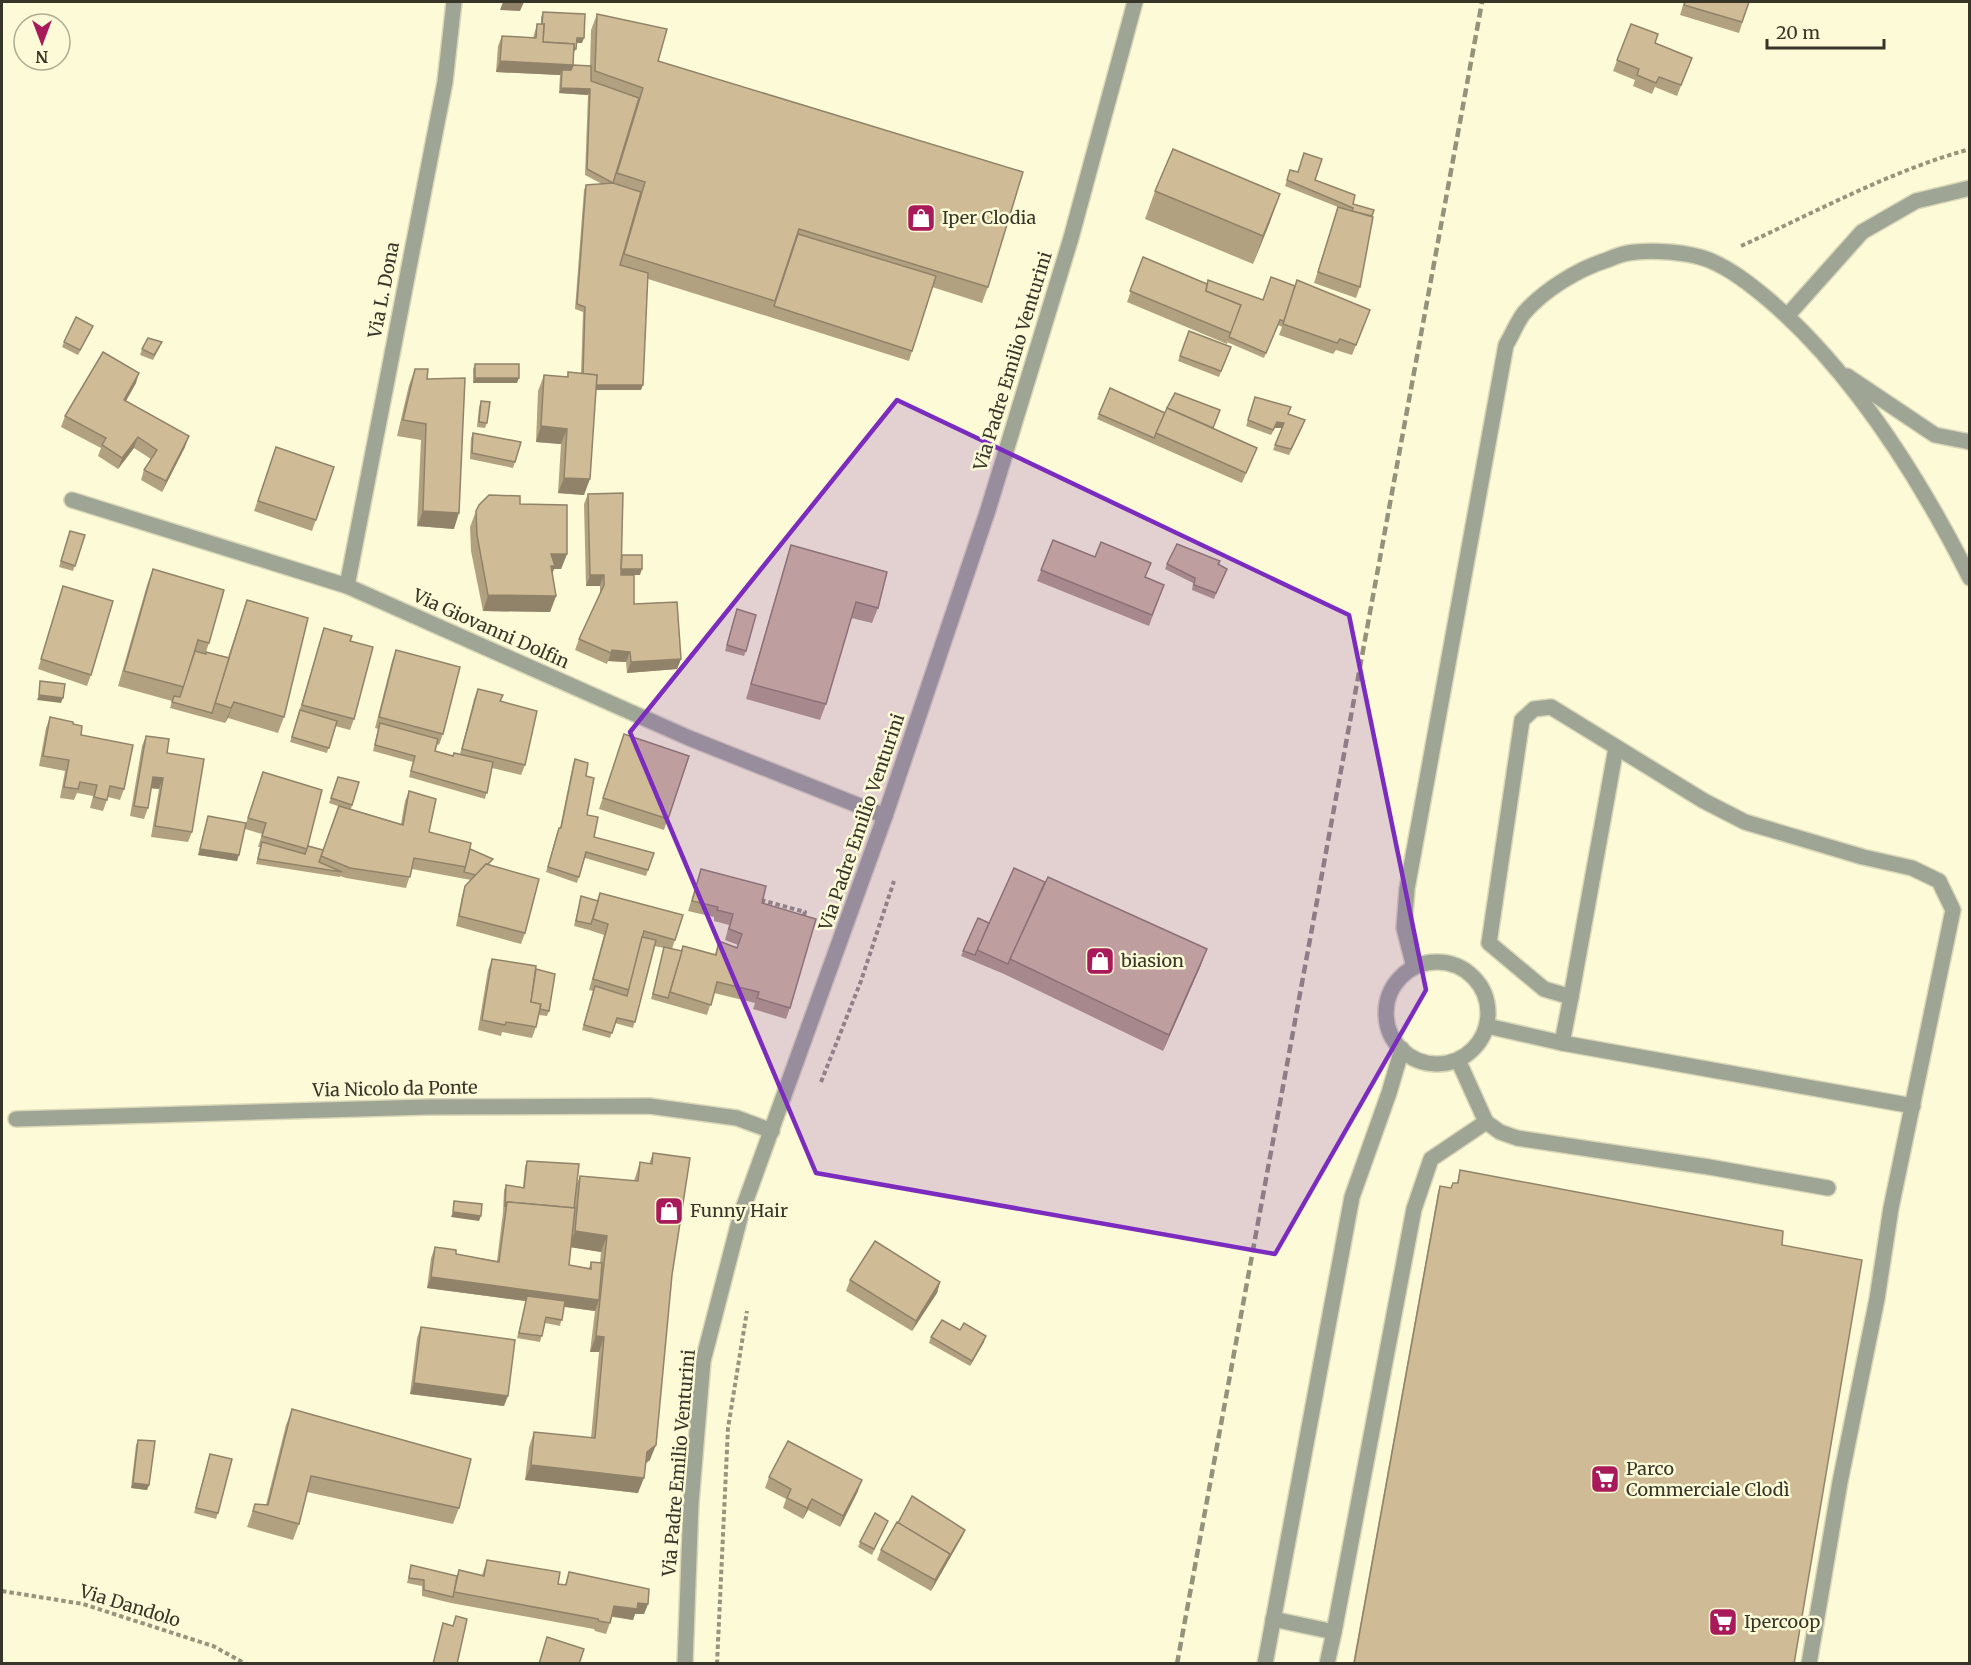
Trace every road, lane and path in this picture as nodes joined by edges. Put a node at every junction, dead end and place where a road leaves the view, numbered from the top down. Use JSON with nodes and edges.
{"nodes":[{"id":1,"x":454,"y":2,"type":"edge"},
{"id":2,"x":1135,"y":2,"type":"edge"},
{"id":3,"x":1970,"y":149,"type":"edge"},
{"id":4,"x":1970,"y":188,"type":"edge"},
{"id":5,"x":1710,"y":260,"type":"junction"},
{"id":6,"x":1787,"y":316,"type":"junction"},
{"id":7,"x":1840,"y":371,"type":"junction"},
{"id":8,"x":1970,"y":442,"type":"edge"},
{"id":9,"x":72,"y":500,"type":"dead end"},
{"id":10,"x":1970,"y":578,"type":"edge"},
{"id":11,"x":347,"y":586,"type":"junction"},
{"id":12,"x":1616,"y":748,"type":"junction"},
{"id":13,"x":885,"y":816,"type":"junction"},
{"id":14,"x":761,"y":900,"type":"joint"},
{"id":15,"x":1414,"y":967,"type":"junction"},
{"id":16,"x":1571,"y":997,"type":"junction"},
{"id":17,"x":1487,"y":1026,"type":"junction"},
{"id":18,"x":1562,"y":1043,"type":"junction"},
{"id":19,"x":1401,"y":1049,"type":"junction"},
{"id":20,"x":1458,"y":1060,"type":"junction"},
{"id":21,"x":1913,"y":1107,"type":"junction"},
{"id":22,"x":16,"y":1119,"type":"dead end"},
{"id":23,"x":1486,"y":1122,"type":"junction"},
{"id":24,"x":772,"y":1131,"type":"junction"},
{"id":25,"x":1828,"y":1188,"type":"dead end"},
{"id":26,"x":2,"y":1591,"type":"edge"},
{"id":27,"x":1273,"y":1619,"type":"junction"},
{"id":28,"x":1334,"y":1632,"type":"junction"},
{"id":29,"x":246,"y":1664,"type":"edge"},
{"id":30,"x":685,"y":1664,"type":"edge"},
{"id":31,"x":1265,"y":1664,"type":"edge"},
{"id":32,"x":1327,"y":1664,"type":"edge"},
{"id":33,"x":1809,"y":1664,"type":"edge"}],
"edges":[{"from":1,"to":11,"type":"street","name":"Via L. Dona"},
{"from":2,"to":13,"type":"street","name":"Via Padre Emilio Venturini"},
{"from":3,"to":5,"type":"path"},
{"from":4,"to":6,"type":"street"},
{"from":5,"to":6,"type":"street"},
{"from":5,"to":15,"type":"street"},
{"from":6,"to":7,"type":"street"},
{"from":7,"to":8,"type":"street"},
{"from":7,"to":10,"type":"street"},
{"from":9,"to":11,"type":"street","name":"Via Giovanni Dolfin"},
{"from":11,"to":13,"type":"street","name":"Via Giovanni Dolfin"},
{"from":12,"to":16,"type":"street"},
{"from":12,"to":16,"type":"street"},
{"from":12,"to":21,"type":"street"},
{"from":13,"to":24,"type":"street","name":"Via Padre Emilio Venturini"},
{"from":14,"to":14,"type":"path"},
{"from":15,"to":17,"type":"street"},
{"from":15,"to":19,"type":"street"},
{"from":16,"to":18,"type":"street"},
{"from":17,"to":18,"type":"street"},
{"from":17,"to":20,"type":"street"},
{"from":18,"to":21,"type":"street"},
{"from":19,"to":20,"type":"street"},
{"from":19,"to":27,"type":"street"},
{"from":20,"to":23,"type":"street"},
{"from":21,"to":33,"type":"street"},
{"from":22,"to":24,"type":"street","name":"Via Nicolo da Ponte"},
{"from":23,"to":25,"type":"street"},
{"from":23,"to":28,"type":"street"},
{"from":24,"to":30,"type":"street","name":"Via Padre Emilio Venturini"},
{"from":26,"to":29,"type":"path","name":"Via Dandolo"},
{"from":27,"to":28,"type":"street"},
{"from":27,"to":31,"type":"street"},
{"from":28,"to":32,"type":"street"}]}
